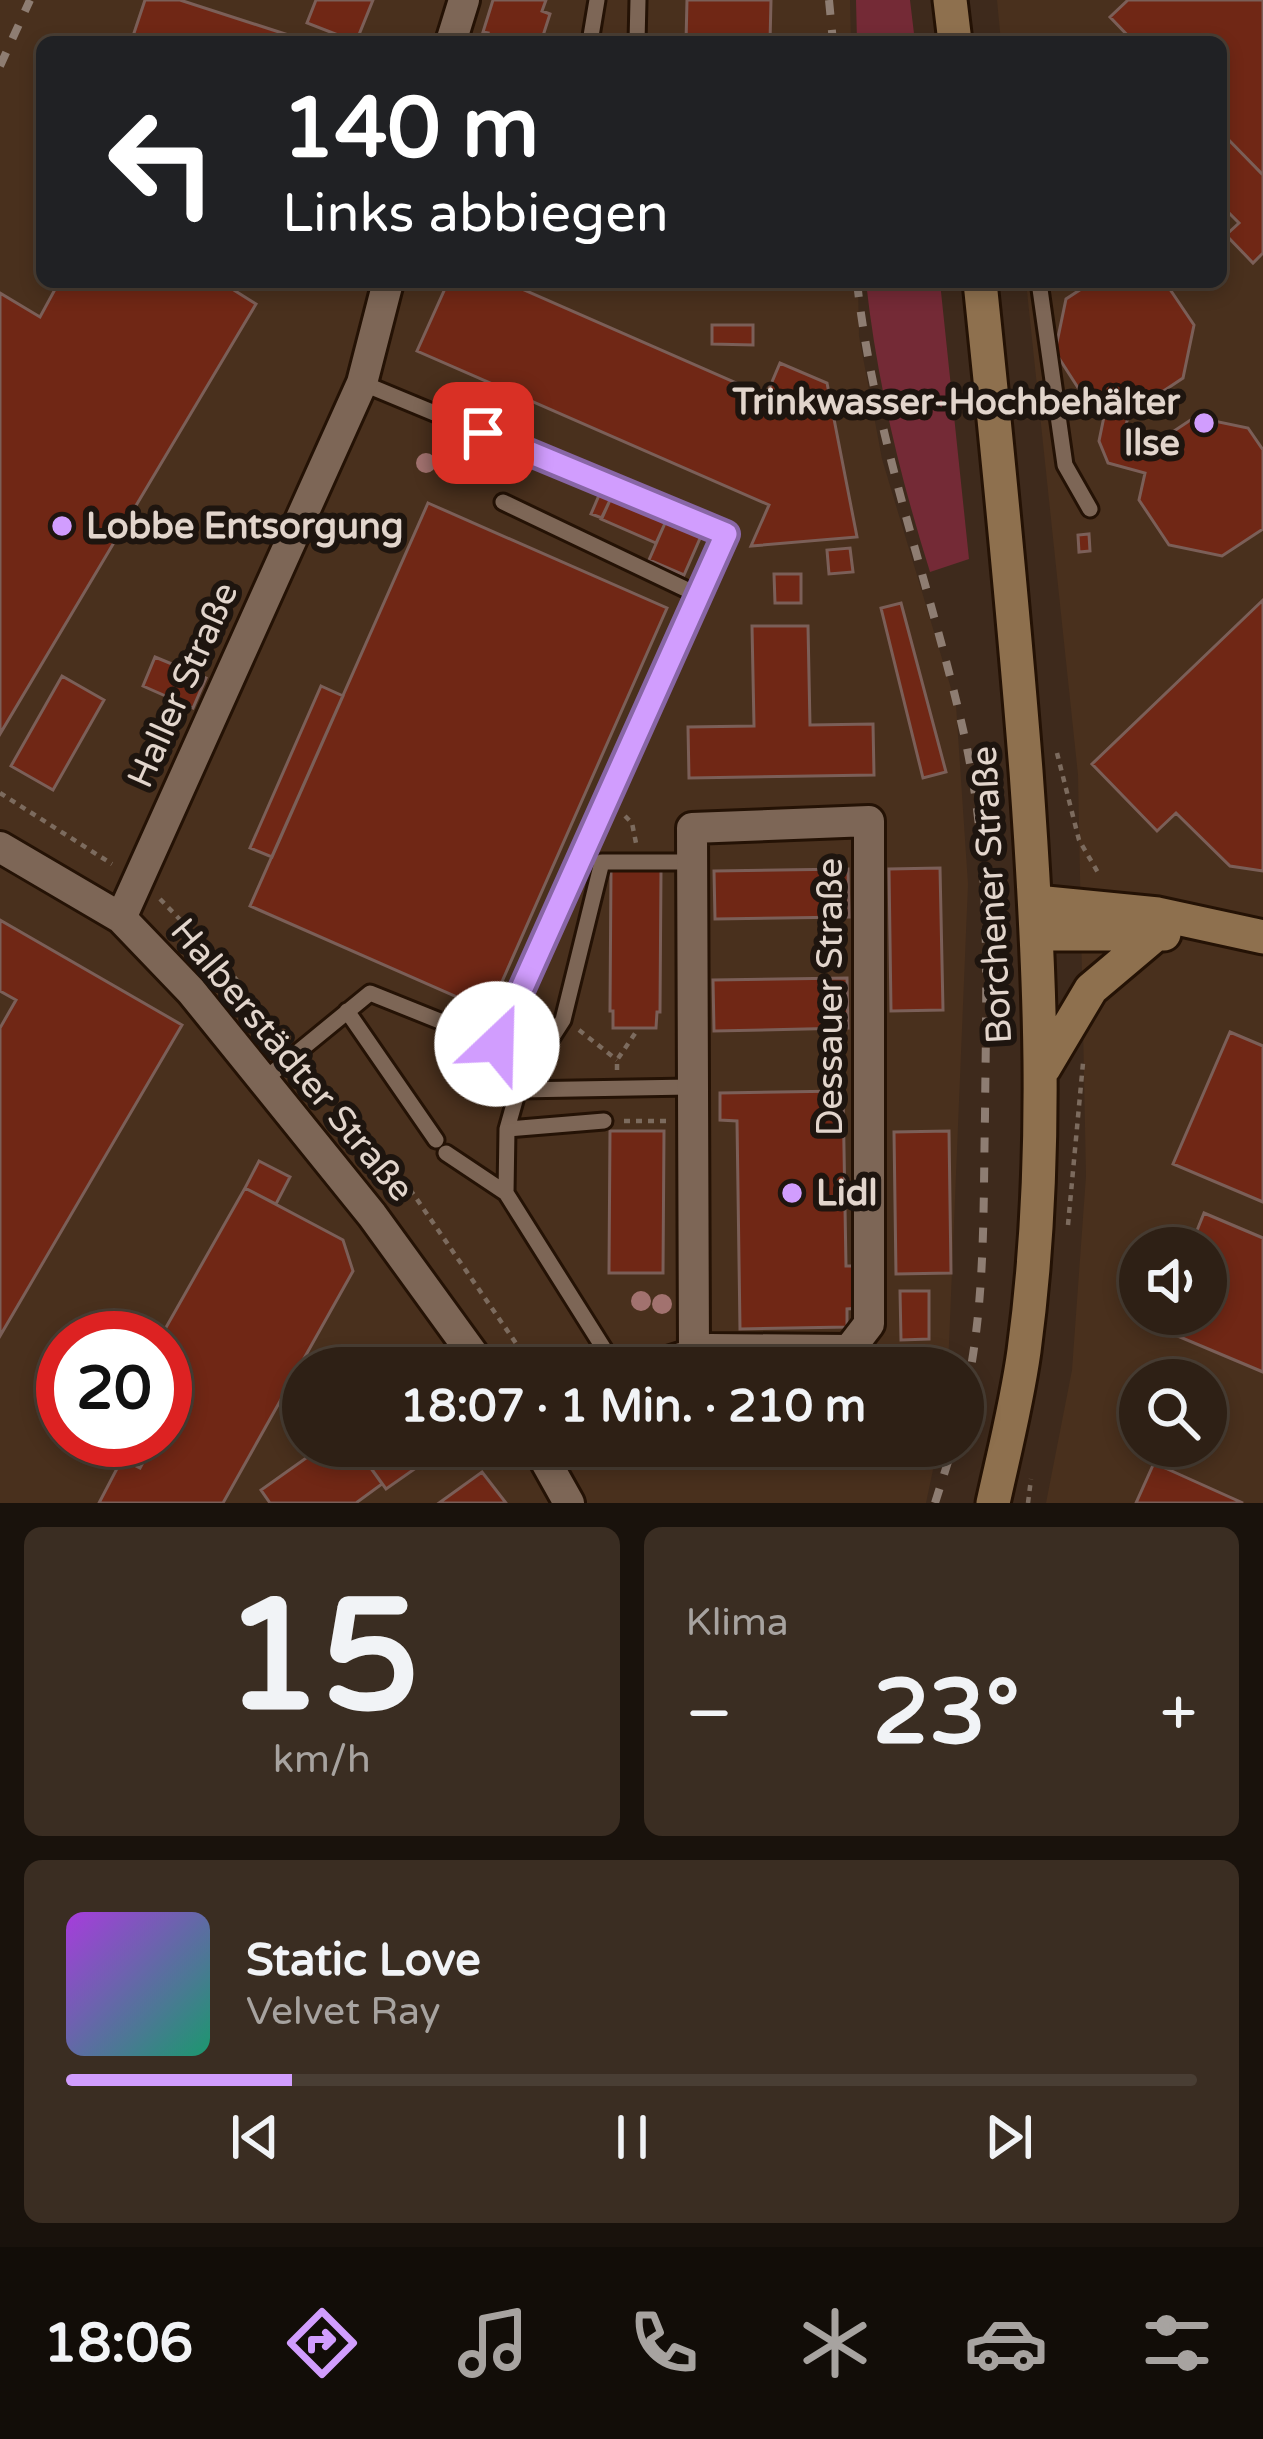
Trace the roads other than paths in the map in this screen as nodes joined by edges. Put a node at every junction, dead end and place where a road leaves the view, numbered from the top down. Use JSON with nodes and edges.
{"nodes":[{"id":1,"x":464,"y":0,"type":"edge"},
{"id":2,"x":597,"y":0,"type":"edge"},
{"id":3,"x":638,"y":0,"type":"edge"},
{"id":4,"x":950,"y":0,"type":"edge"},
{"id":5,"x":453,"y":36,"type":"edge"},
{"id":6,"x":591,"y":36,"type":"edge"},
{"id":7,"x":637,"y":36,"type":"edge"},
{"id":8,"x":954,"y":36,"type":"edge"},
{"id":9,"x":386,"y":288,"type":"edge"},
{"id":10,"x":981,"y":288,"type":"edge"},
{"id":11,"x":1040,"y":288,"type":"edge"},
{"id":12,"x":362,"y":383,"type":"junction"},
{"id":13,"x":503,"y":502,"type":"dead end"},
{"id":14,"x":1090,"y":509,"type":"dead end"},
{"id":15,"x":698,"y":595,"type":"junction"},
{"id":16,"x":0,"y":847,"type":"edge"},
{"id":17,"x":692,"y":862,"type":"junction"},
{"id":18,"x":121,"y":918,"type":"junction"},
{"id":19,"x":1036,"y":918,"type":"junction"},
{"id":20,"x":1213,"y":928,"type":"junction"},
{"id":21,"x":1155,"y":935,"type":"junction"},
{"id":22,"x":1263,"y":937,"type":"edge"},
{"id":23,"x":347,"y":1011,"type":"junction"},
{"id":24,"x":1040,"y":1075,"type":"junction"},
{"id":25,"x":265,"y":1079,"type":"junction"},
{"id":26,"x":690,"y":1087,"type":"junction"},
{"id":27,"x":518,"y":1090,"type":"junction"},
{"id":28,"x":604,"y":1121,"type":"road end"},
{"id":29,"x":508,"y":1129,"type":"junction"},
{"id":30,"x":506,"y":1193,"type":"junction"},
{"id":31,"x":468,"y":1347,"type":"edge"},
{"id":32,"x":603,"y":1347,"type":"edge"},
{"id":33,"x":694,"y":1347,"type":"edge"},
{"id":34,"x":851,"y":1347,"type":"edge"},
{"id":35,"x":549,"y":1467,"type":"edge"},
{"id":36,"x":569,"y":1503,"type":"edge"},
{"id":37,"x":993,"y":1503,"type":"edge"}],
"edges":[{"from":1,"to":5,"type":"street"},
{"from":2,"to":6,"type":"lane"},
{"from":3,"to":7,"type":"lane"},
{"from":4,"to":8,"type":"main road"},
{"from":9,"to":12,"type":"street","name":"Haller Straße"},
{"from":10,"to":19,"type":"main road","name":"Borchener Straße"},
{"from":11,"to":14,"type":"lane"},
{"from":12,"to":15,"type":"lane"},
{"from":12,"to":18,"type":"street","name":"Haller Straße"},
{"from":13,"to":15,"type":"lane"},
{"from":15,"to":23,"type":"lane"},
{"from":16,"to":18,"type":"street","name":"Halberstädter Straße"},
{"from":17,"to":26,"type":"street"},
{"from":17,"to":27,"type":"lane"},
{"from":17,"to":34,"type":"street","name":"Dessauer Straße"},
{"from":18,"to":25,"type":"street","name":"Halberstädter Straße"},
{"from":19,"to":20,"type":"main road"},
{"from":19,"to":21,"type":"main road"},
{"from":19,"to":24,"type":"main road","name":"Borchener Straße"},
{"from":20,"to":21,"type":"main road"},
{"from":20,"to":22,"type":"main road"},
{"from":21,"to":24,"type":"main road"},
{"from":23,"to":25,"type":"lane"},
{"from":23,"to":30,"type":"lane"},
{"from":24,"to":37,"type":"main road","name":"Borchener Straße"},
{"from":25,"to":31,"type":"street","name":"Halberstädter Straße"},
{"from":26,"to":27,"type":"lane"},
{"from":26,"to":33,"type":"street"},
{"from":27,"to":29,"type":"lane"},
{"from":28,"to":29,"type":"lane"},
{"from":29,"to":30,"type":"lane"},
{"from":30,"to":32,"type":"lane"},
{"from":35,"to":36,"type":"street"}]}
